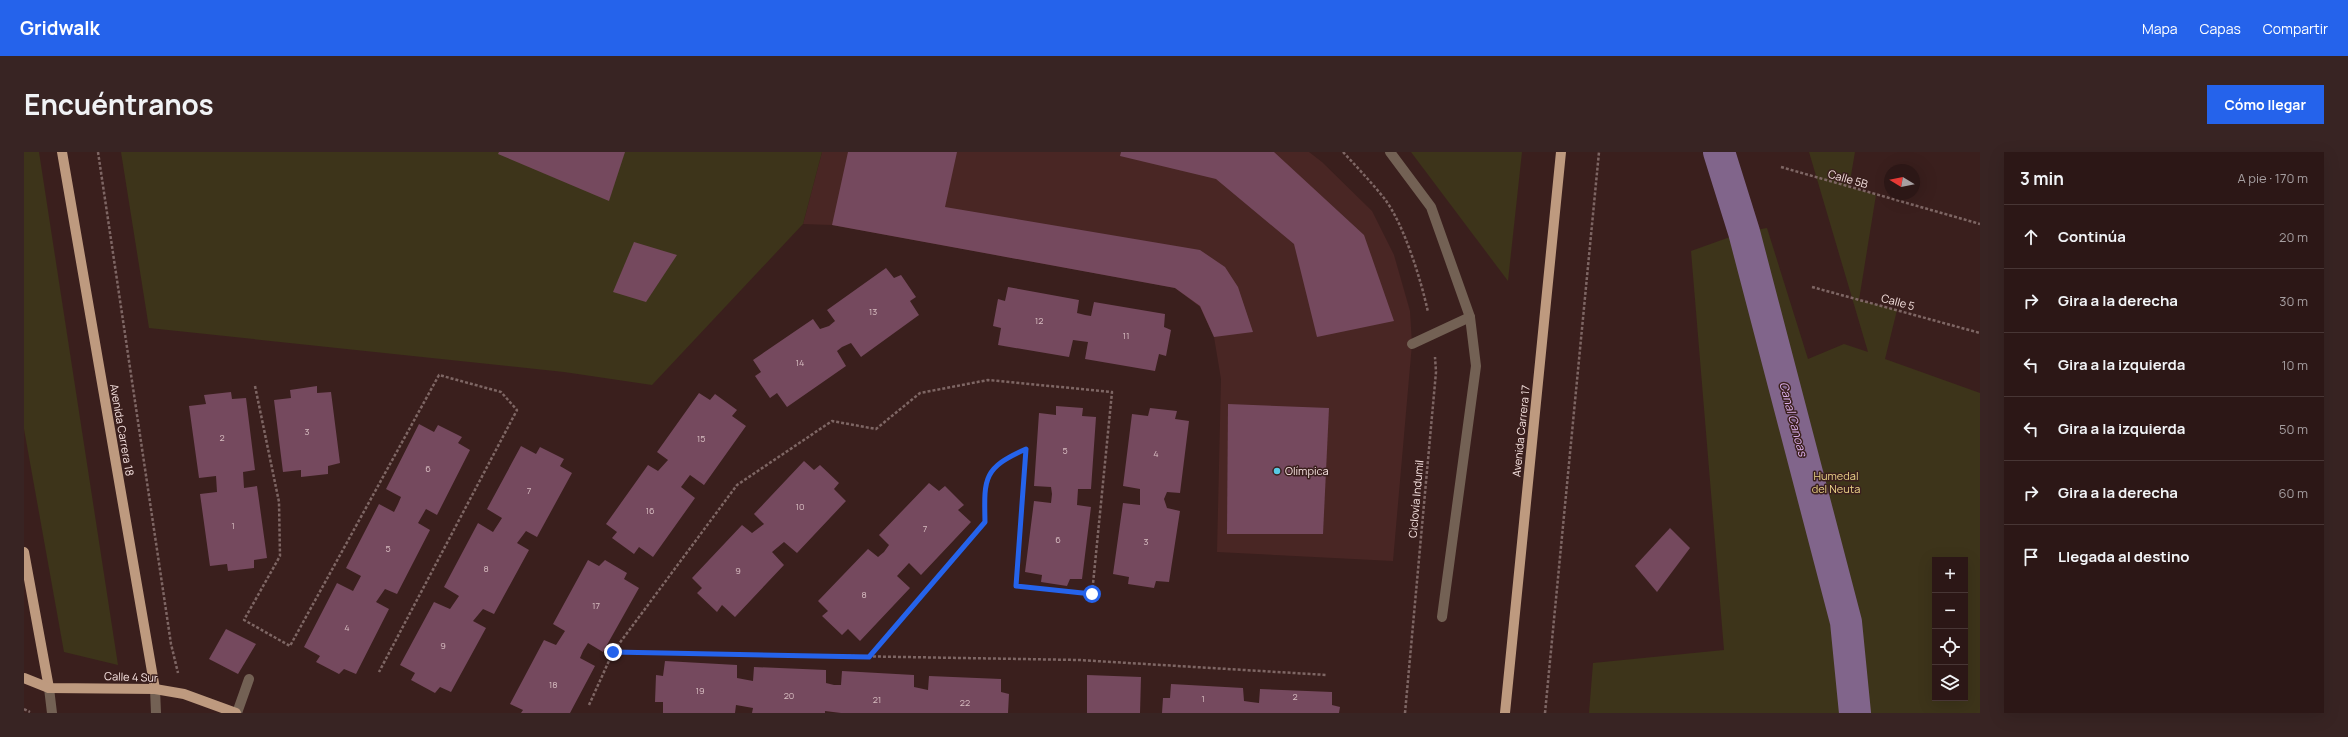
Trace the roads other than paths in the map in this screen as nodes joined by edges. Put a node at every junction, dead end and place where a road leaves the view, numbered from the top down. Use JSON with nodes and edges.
{"nodes":[{"id":1,"x":62,"y":152,"type":"edge"},
{"id":2,"x":1390,"y":152,"type":"edge"},
{"id":3,"x":1560,"y":152,"type":"edge"},
{"id":4,"x":1470,"y":318,"type":"junction"},
{"id":5,"x":1412,"y":344,"type":"dead end"},
{"id":6,"x":24,"y":552,"type":"edge"},
{"id":7,"x":1442,"y":617,"type":"dead end"},
{"id":8,"x":24,"y":678,"type":"edge"},
{"id":9,"x":249,"y":679,"type":"dead end"},
{"id":10,"x":49,"y":688,"type":"junction"},
{"id":11,"x":155,"y":689,"type":"junction"},
{"id":12,"x":52,"y":713,"type":"edge"},
{"id":13,"x":156,"y":713,"type":"edge"},
{"id":14,"x":237,"y":713,"type":"edge"},
{"id":15,"x":1505,"y":713,"type":"edge"}],
"edges":[{"from":1,"to":11,"type":"main road","name":"Avenida Carrera 18"},
{"from":2,"to":4,"type":"street"},
{"from":3,"to":15,"type":"main road","name":"Avenida Carrera 17"},
{"from":4,"to":5,"type":"street"},
{"from":4,"to":7,"type":"street"},
{"from":6,"to":10,"type":"main road"},
{"from":8,"to":10,"type":"main road","name":"Calle 4 Sur"},
{"from":9,"to":14,"type":"street"},
{"from":10,"to":11,"type":"main road","name":"Calle 4 Sur"},
{"from":10,"to":12,"type":"street"},
{"from":11,"to":13,"type":"street","name":"Avenida Carrera 18"},
{"from":11,"to":14,"type":"main road","name":"Calle 4 Sur"}]}
